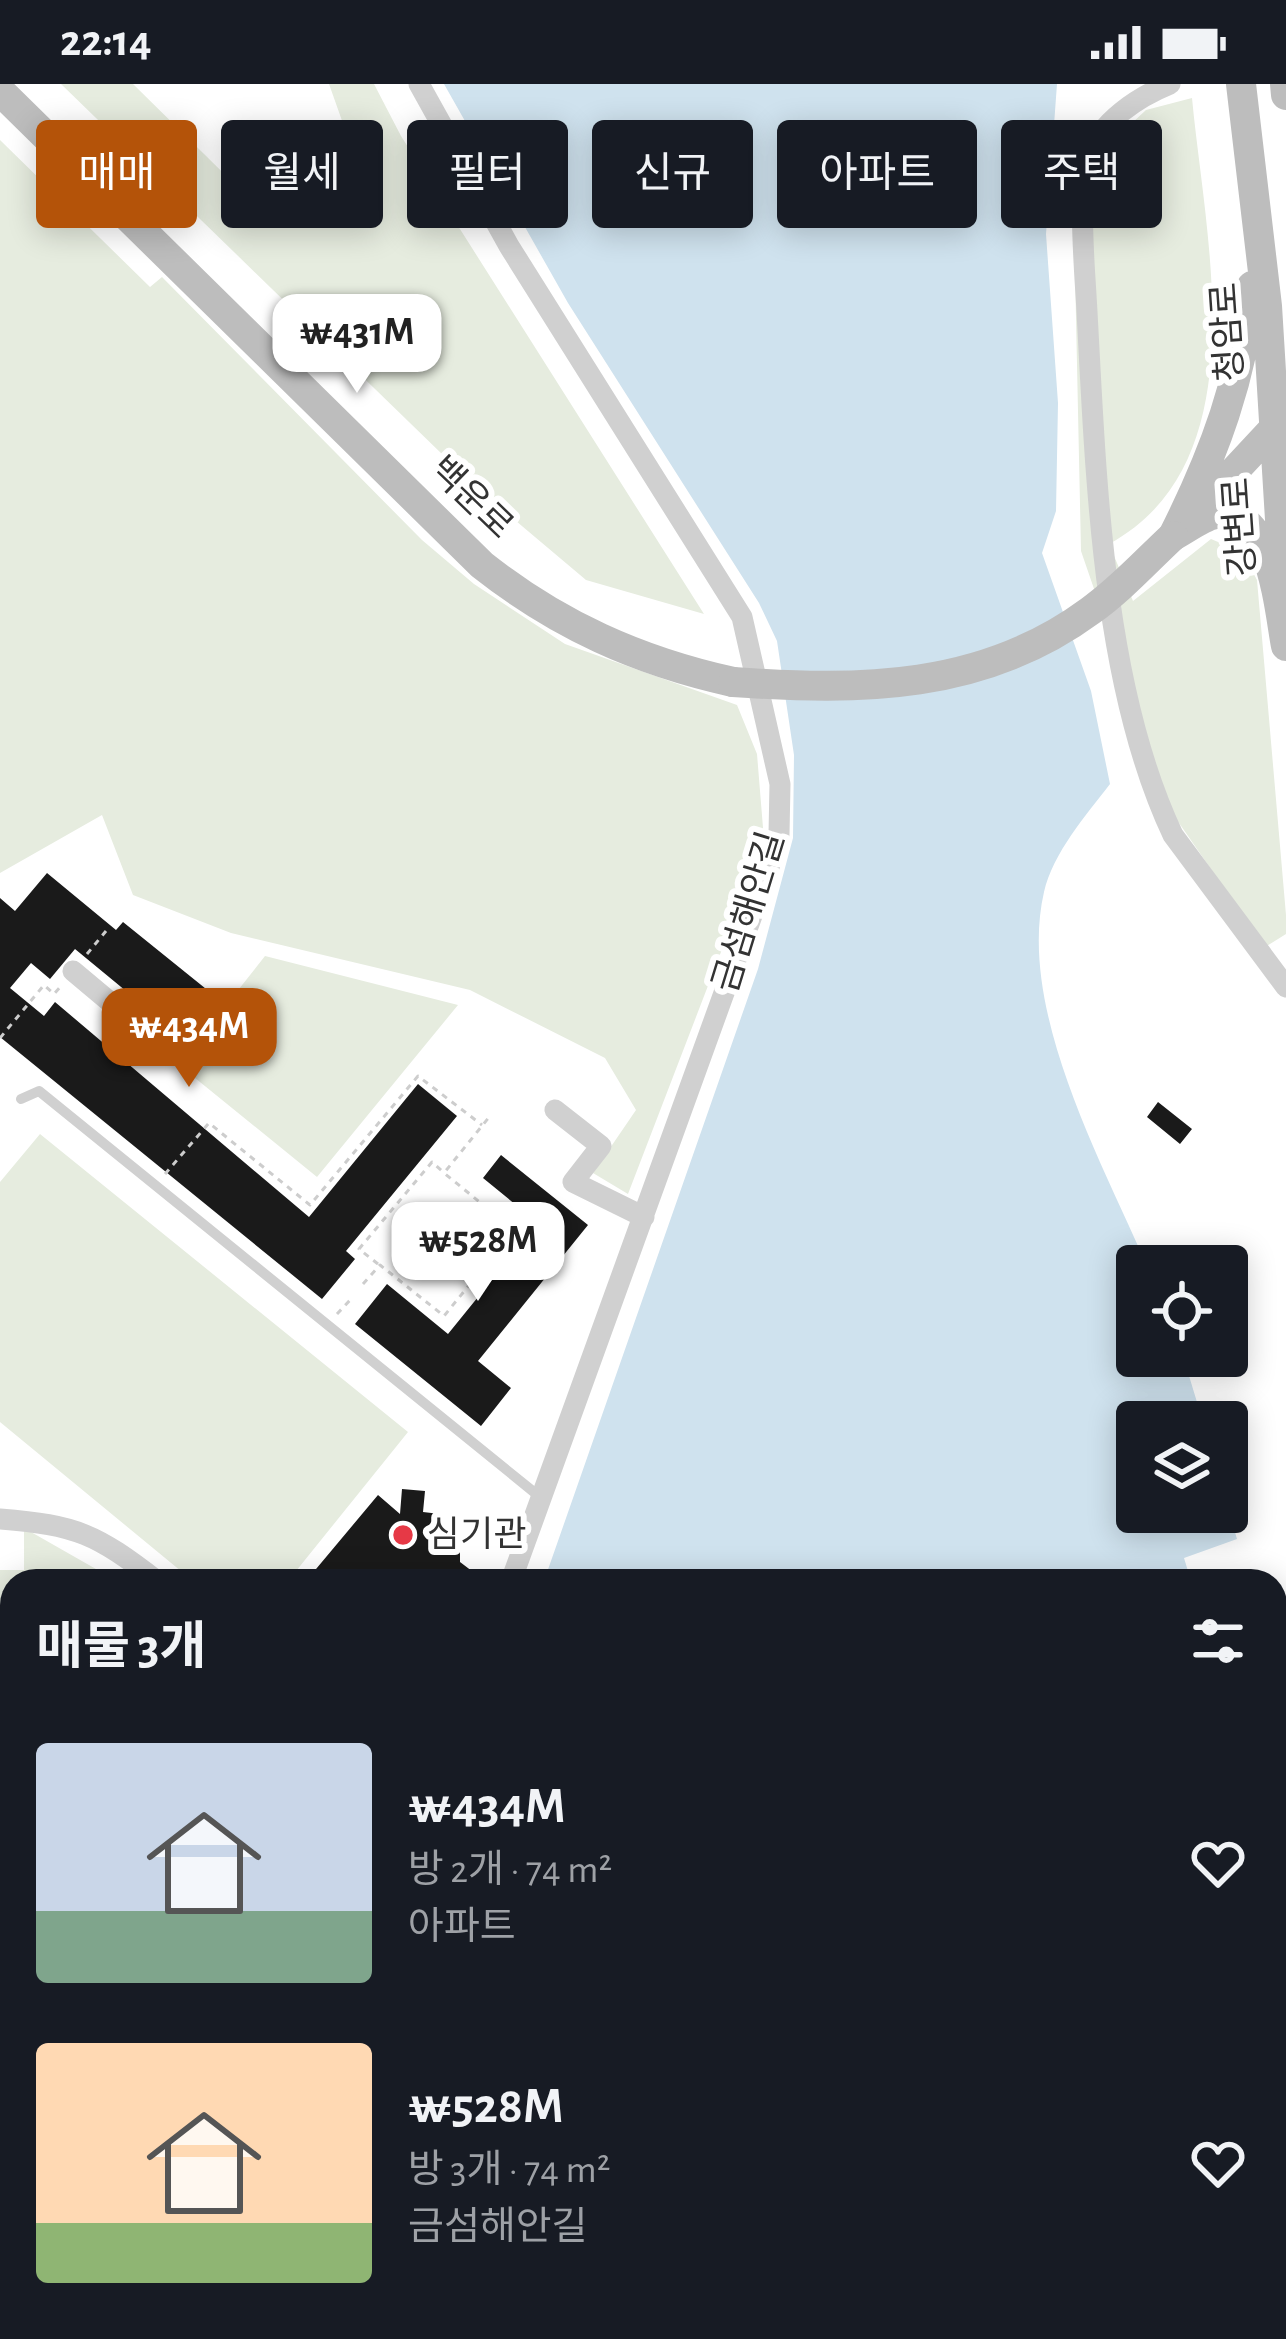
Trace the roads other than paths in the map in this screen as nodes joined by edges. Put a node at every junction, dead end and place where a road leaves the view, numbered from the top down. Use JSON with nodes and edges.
{"nodes":[{"id":1,"x":419,"y":84,"type":"edge"},
{"id":2,"x":1170,"y":84,"type":"edge"},
{"id":3,"x":1241,"y":84,"type":"edge"},
{"id":4,"x":1285,"y":84,"type":"edge"},
{"id":5,"x":0,"y":91,"type":"edge"},
{"id":6,"x":1286,"y":95,"type":"edge"},
{"id":7,"x":1258,"y":227,"type":"junction"},
{"id":8,"x":1279,"y":423,"type":"edge"},
{"id":9,"x":1173,"y":536,"type":"junction"},
{"id":10,"x":1286,"y":618,"type":"edge"},
{"id":11,"x":1286,"y":646,"type":"edge"},
{"id":12,"x":1286,"y":954,"type":"edge"},
{"id":13,"x":1259,"y":955,"type":"junction"},
{"id":14,"x":73,"y":971,"type":"road end"},
{"id":15,"x":1286,"y":987,"type":"edge"},
{"id":16,"x":172,"y":1054,"type":"dead end"},
{"id":17,"x":21,"y":1099,"type":"dead end"},
{"id":18,"x":556,"y":1110,"type":"dead end"},
{"id":19,"x":644,"y":1217,"type":"junction"},
{"id":20,"x":540,"y":1497,"type":"junction"},
{"id":21,"x":0,"y":1519,"type":"edge"},
{"id":22,"x":141,"y":1569,"type":"edge"},
{"id":23,"x":515,"y":1569,"type":"edge"}],
"edges":[{"from":1,"to":19,"type":"street","name":"금섬해안길"},
{"from":2,"to":13,"type":"street"},
{"from":3,"to":7,"type":"main road","name":"청암로"},
{"from":4,"to":6,"type":"main road"},
{"from":5,"to":9,"type":"main road","name":"백운로","bridge":true},
{"from":7,"to":8,"type":"main road","name":"청암로"},
{"from":7,"to":9,"type":"main road"},
{"from":8,"to":9,"type":"main road"},
{"from":8,"to":10,"type":"main road","name":"강변로"},
{"from":9,"to":11,"type":"main road"},
{"from":12,"to":13,"type":"street"},
{"from":13,"to":15,"type":"street"},
{"from":14,"to":16,"type":"street"},
{"from":17,"to":20,"type":"lane"},
{"from":18,"to":19,"type":"street"},
{"from":19,"to":20,"type":"street","name":"금섬해안길"},
{"from":20,"to":23,"type":"street","name":"금섬해안길"},
{"from":21,"to":22,"type":"street"}]}
